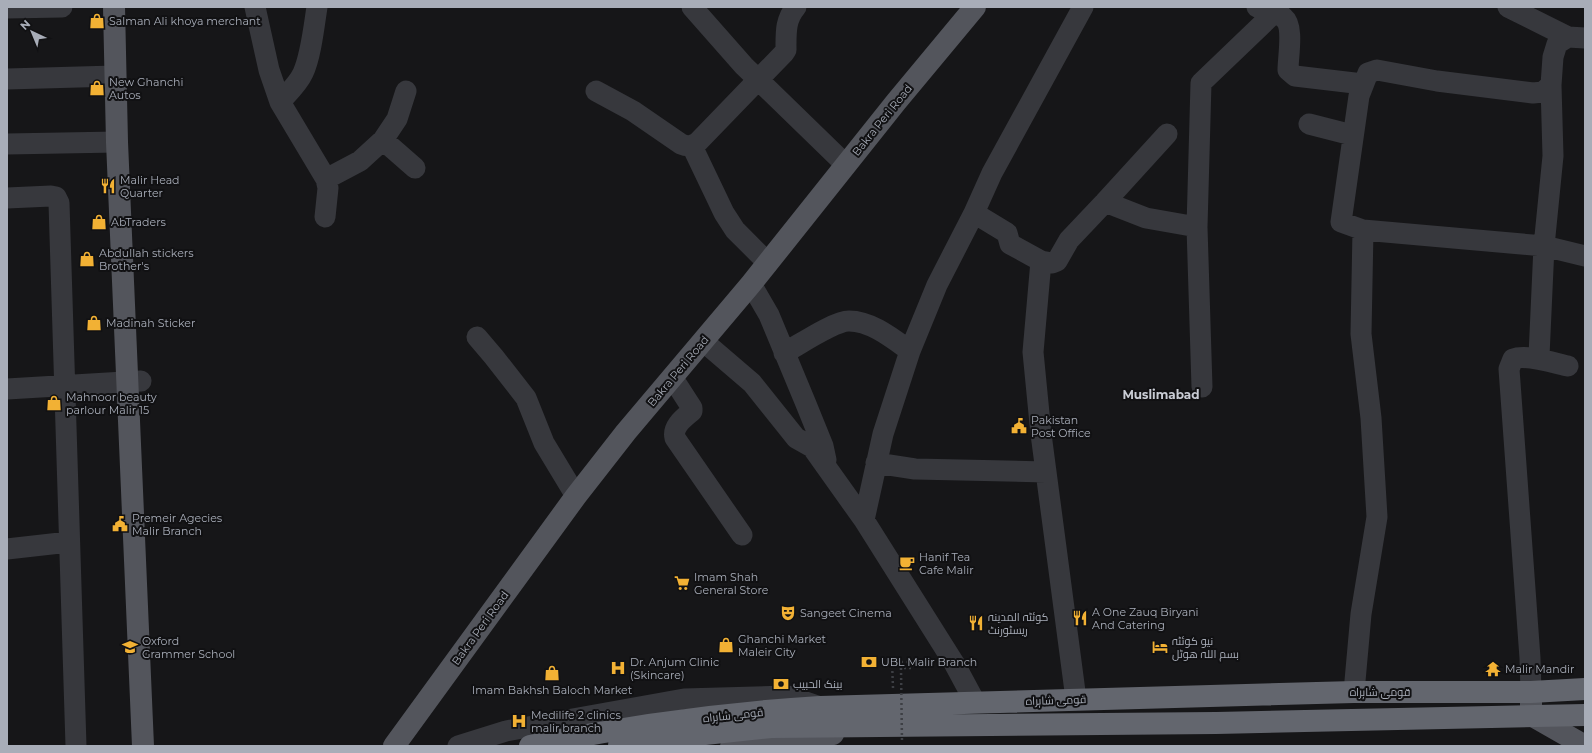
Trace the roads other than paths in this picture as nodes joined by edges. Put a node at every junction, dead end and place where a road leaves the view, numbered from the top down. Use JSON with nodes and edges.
{"nodes":[{"id":1,"x":62,"y":7,"type":"edge"},
{"id":2,"x":114,"y":7,"type":"edge"},
{"id":3,"x":126,"y":7,"type":"edge"},
{"id":4,"x":255,"y":7,"type":"edge"},
{"id":5,"x":317,"y":7,"type":"edge"},
{"id":6,"x":692,"y":7,"type":"edge"},
{"id":7,"x":796,"y":7,"type":"edge"},
{"id":8,"x":1083,"y":7,"type":"edge"},
{"id":9,"x":1508,"y":7,"type":"edge"},
{"id":10,"x":7,"y":8,"type":"edge"},
{"id":11,"x":969,"y":9,"type":"edge"},
{"id":12,"x":1270,"y":9,"type":"edge"},
{"id":13,"x":1576,"y":38,"type":"edge"},
{"id":14,"x":115,"y":76,"type":"junction"},
{"id":15,"x":7,"y":79,"type":"edge"},
{"id":16,"x":758,"y":80,"type":"junction"},
{"id":17,"x":1363,"y":84,"type":"junction"},
{"id":18,"x":1551,"y":86,"type":"junction"},
{"id":19,"x":406,"y":91,"type":"dead end"},
{"id":20,"x":596,"y":91,"type":"dead end"},
{"id":21,"x":280,"y":102,"type":"junction"},
{"id":22,"x":1308,"y":124,"type":"dead end"},
{"id":23,"x":1167,"y":134,"type":"dead end"},
{"id":24,"x":1352,"y":135,"type":"junction"},
{"id":25,"x":383,"y":140,"type":"junction"},
{"id":26,"x":117,"y":142,"type":"junction"},
{"id":27,"x":7,"y":144,"type":"edge"},
{"id":28,"x":692,"y":146,"type":"junction"},
{"id":29,"x":846,"y":165,"type":"junction"},
{"id":30,"x":415,"y":168,"type":"dead end"},
{"id":31,"x":326,"y":179,"type":"junction"},
{"id":32,"x":7,"y":198,"type":"edge"},
{"id":33,"x":1106,"y":202,"type":"junction"},
{"id":34,"x":974,"y":213,"type":"junction"},
{"id":35,"x":325,"y":216,"type":"dead end"},
{"id":36,"x":1197,"y":227,"type":"junction"},
{"id":37,"x":1363,"y":230,"type":"junction"},
{"id":38,"x":1544,"y":246,"type":"junction"},
{"id":39,"x":1585,"y":256,"type":"edge"},
{"id":40,"x":1041,"y":261,"type":"junction"},
{"id":41,"x":768,"y":262,"type":"junction"},
{"id":42,"x":751,"y":284,"type":"junction"},
{"id":43,"x":477,"y":337,"type":"dead end"},
{"id":44,"x":703,"y":341,"type":"junction"},
{"id":45,"x":910,"y":351,"type":"junction"},
{"id":46,"x":784,"y":353,"type":"junction"},
{"id":47,"x":1539,"y":356,"type":"dead end"},
{"id":48,"x":1568,"y":366,"type":"dead end"},
{"id":49,"x":672,"y":377,"type":"junction"},
{"id":50,"x":134,"y":381,"type":"junction"},
{"id":51,"x":64,"y":386,"type":"junction"},
{"id":52,"x":1202,"y":387,"type":"dead end"},
{"id":53,"x":7,"y":390,"type":"edge"},
{"id":54,"x":876,"y":463,"type":"junction"},
{"id":55,"x":826,"y":467,"type":"junction"},
{"id":56,"x":1046,"y":472,"type":"junction"},
{"id":57,"x":576,"y":496,"type":"junction"},
{"id":58,"x":864,"y":520,"type":"junction"},
{"id":59,"x":742,"y":535,"type":"dead end"},
{"id":60,"x":69,"y":542,"type":"junction"},
{"id":61,"x":7,"y":549,"type":"edge"},
{"id":62,"x":1585,"y":689,"type":"edge"},
{"id":63,"x":1354,"y":692,"type":"junction"},
{"id":64,"x":1531,"y":692,"type":"junction"},
{"id":65,"x":1076,"y":699,"type":"junction"},
{"id":66,"x":975,"y":702,"type":"junction"},
{"id":67,"x":820,"y":707,"type":"junction"},
{"id":68,"x":1531,"y":715,"type":"junction"},
{"id":69,"x":1585,"y":715,"type":"edge"},
{"id":70,"x":772,"y":719,"type":"junction"},
{"id":71,"x":862,"y":727,"type":"junction"},
{"id":72,"x":812,"y":741,"type":"edge"},
{"id":73,"x":1585,"y":745,"type":"edge"},
{"id":74,"x":76,"y":746,"type":"edge"},
{"id":75,"x":143,"y":746,"type":"edge"},
{"id":76,"x":153,"y":746,"type":"edge"},
{"id":77,"x":394,"y":746,"type":"edge"},
{"id":78,"x":458,"y":746,"type":"edge"},
{"id":79,"x":530,"y":746,"type":"edge"},
{"id":80,"x":619,"y":746,"type":"edge"},
{"id":81,"x":731,"y":746,"type":"edge"}],
"edges":[{"from":1,"to":10,"type":"street"},
{"from":2,"to":14,"type":"main road"},
{"from":3,"to":50,"type":"main road"},
{"from":4,"to":21,"type":"street"},
{"from":5,"to":21,"type":"street"},
{"from":6,"to":16,"type":"street"},
{"from":7,"to":16,"type":"street"},
{"from":8,"to":34,"type":"street"},
{"from":9,"to":13,"type":"street"},
{"from":11,"to":29,"type":"main road","name":"Bakra Peri Road"},
{"from":12,"to":17,"type":"street"},
{"from":12,"to":36,"type":"street"},
{"from":13,"to":18,"type":"street"},
{"from":14,"to":15,"type":"street"},
{"from":14,"to":26,"type":"main road"},
{"from":16,"to":28,"type":"street"},
{"from":16,"to":29,"type":"street"},
{"from":17,"to":18,"type":"street"},
{"from":17,"to":24,"type":"street"},
{"from":18,"to":38,"type":"street"},
{"from":19,"to":25,"type":"street"},
{"from":20,"to":28,"type":"street"},
{"from":21,"to":31,"type":"street"},
{"from":22,"to":24,"type":"street"},
{"from":23,"to":33,"type":"street"},
{"from":24,"to":37,"type":"street"},
{"from":25,"to":30,"type":"street"},
{"from":25,"to":31,"type":"street"},
{"from":26,"to":27,"type":"street"},
{"from":26,"to":50,"type":"main road"},
{"from":28,"to":41,"type":"street"},
{"from":29,"to":41,"type":"main road","name":"Bakra Peri Road"},
{"from":31,"to":35,"type":"street"},
{"from":32,"to":51,"type":"street"},
{"from":33,"to":36,"type":"street"},
{"from":33,"to":40,"type":"street"},
{"from":34,"to":40,"type":"street"},
{"from":34,"to":45,"type":"street"},
{"from":36,"to":52,"type":"street"},
{"from":37,"to":38,"type":"street"},
{"from":37,"to":63,"type":"street"},
{"from":38,"to":39,"type":"street"},
{"from":38,"to":47,"type":"street"},
{"from":40,"to":56,"type":"street"},
{"from":41,"to":42,"type":"main road","name":"Bakra Peri Road"},
{"from":42,"to":44,"type":"main road","name":"Bakra Peri Road"},
{"from":42,"to":46,"type":"street"},
{"from":43,"to":57,"type":"street"},
{"from":44,"to":49,"type":"main road","name":"Bakra Peri Road"},
{"from":44,"to":55,"type":"street"},
{"from":45,"to":46,"type":"street"},
{"from":45,"to":54,"type":"street"},
{"from":46,"to":55,"type":"street"},
{"from":48,"to":64,"type":"street"},
{"from":49,"to":57,"type":"main road","name":"Bakra Peri Road"},
{"from":49,"to":59,"type":"street"},
{"from":50,"to":51,"type":"street"},
{"from":50,"to":75,"type":"main road"},
{"from":50,"to":76,"type":"main road"},
{"from":51,"to":53,"type":"street"},
{"from":51,"to":60,"type":"street"},
{"from":54,"to":56,"type":"street"},
{"from":54,"to":58,"type":"street"},
{"from":55,"to":58,"type":"street"},
{"from":56,"to":65,"type":"street"},
{"from":57,"to":77,"type":"main road","name":"Bakra Peri Road"},
{"from":58,"to":66,"type":"street"},
{"from":60,"to":61,"type":"street"},
{"from":60,"to":74,"type":"street"},
{"from":62,"to":64,"type":"highway","name":"قومی شاہراہ"},
{"from":63,"to":64,"type":"highway","name":"قومی شاہراہ"},
{"from":63,"to":65,"type":"highway","name":"قومی شاہراہ"},
{"from":64,"to":68,"type":"main road"},
{"from":65,"to":66,"type":"highway","name":"قومی شاہراہ"},
{"from":66,"to":67,"type":"highway","name":"قومی شاہراہ"},
{"from":67,"to":70,"type":"highway","name":"قومی شاہراہ"},
{"from":67,"to":78,"type":"street"},
{"from":68,"to":69,"type":"highway","name":"قومی شاہراہ"},
{"from":68,"to":71,"type":"highway","name":"قومی شاہراہ"},
{"from":68,"to":73,"type":"main road"},
{"from":70,"to":71,"type":"highway","name":"قومی شاہراہ"},
{"from":70,"to":79,"type":"highway","name":"قومی شاہراہ"},
{"from":70,"to":80,"type":"highway","name":"قومی شاہراہ"},
{"from":71,"to":72,"type":"main road"},
{"from":72,"to":81,"type":"main road"}]}
